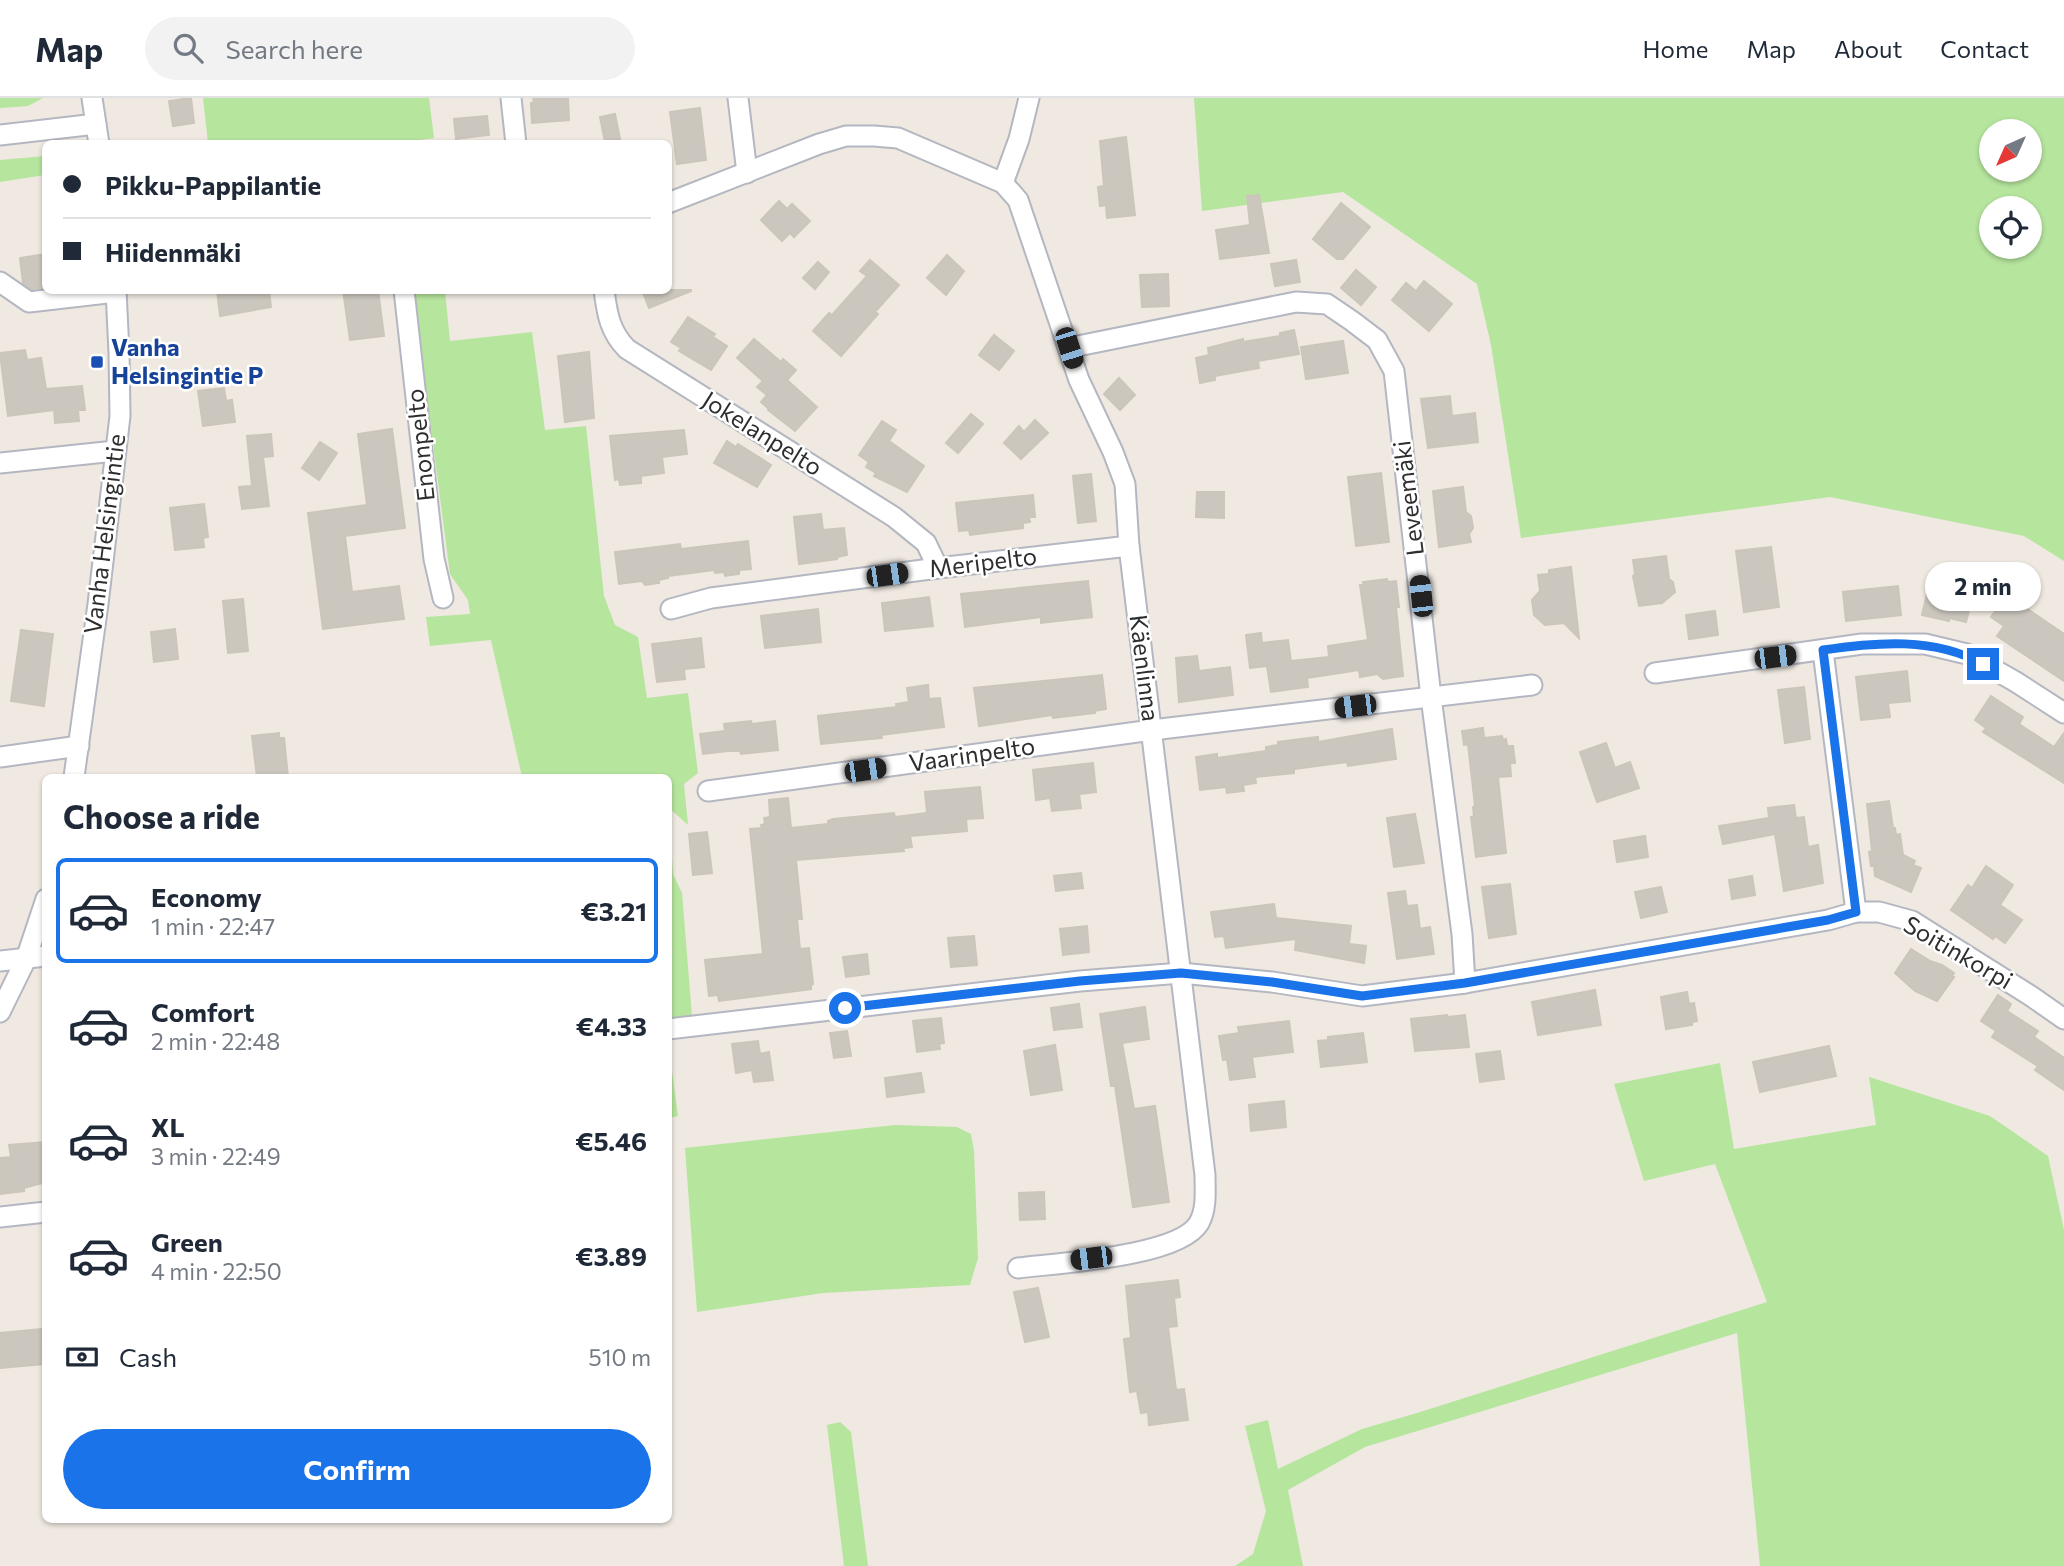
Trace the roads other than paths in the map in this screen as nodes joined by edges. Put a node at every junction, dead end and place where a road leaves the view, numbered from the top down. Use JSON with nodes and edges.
{"nodes":[{"id":1,"x":92,"y":98,"type":"edge"},
{"id":2,"x":511,"y":98,"type":"edge"},
{"id":3,"x":738,"y":98,"type":"edge"},
{"id":4,"x":1029,"y":98,"type":"edge"},
{"id":5,"x":97,"y":134,"type":"edge"},
{"id":6,"x":0,"y":135,"type":"edge"},
{"id":7,"x":516,"y":140,"type":"edge"},
{"id":8,"x":747,"y":173,"type":"junction"},
{"id":9,"x":1003,"y":183,"type":"junction"},
{"id":10,"x":672,"y":201,"type":"edge"},
{"id":11,"x":0,"y":282,"type":"edge"},
{"id":12,"x":92,"y":294,"type":"edge"},
{"id":13,"x":116,"y":294,"type":"edge"},
{"id":14,"x":404,"y":294,"type":"edge"},
{"id":15,"x":605,"y":294,"type":"edge"},
{"id":16,"x":1069,"y":348,"type":"junction"},
{"id":17,"x":115,"y":451,"type":"junction"},
{"id":18,"x":0,"y":463,"type":"edge"},
{"id":19,"x":1129,"y":546,"type":"junction"},
{"id":20,"x":938,"y":568,"type":"junction"},
{"id":21,"x":443,"y":598,"type":"dead end"},
{"id":22,"x":671,"y":609,"type":"dead end"},
{"id":23,"x":1823,"y":650,"type":"junction"},
{"id":24,"x":1655,"y":673,"type":"dead end"},
{"id":25,"x":1532,"y":685,"type":"dead end"},
{"id":26,"x":1431,"y":697,"type":"junction"},
{"id":27,"x":2064,"y":713,"type":"edge"},
{"id":28,"x":1152,"y":730,"type":"junction"},
{"id":29,"x":79,"y":746,"type":"junction"},
{"id":30,"x":0,"y":757,"type":"edge"},
{"id":31,"x":74,"y":774,"type":"edge"},
{"id":32,"x":708,"y":791,"type":"dead end"},
{"id":33,"x":1856,"y":912,"type":"junction"},
{"id":34,"x":42,"y":923,"type":"edge"},
{"id":35,"x":36,"y":958,"type":"edge"},
{"id":36,"x":0,"y":961,"type":"edge"},
{"id":37,"x":1181,"y":973,"type":"junction"},
{"id":38,"x":1465,"y":983,"type":"junction"},
{"id":39,"x":0,"y":1012,"type":"edge"},
{"id":40,"x":2064,"y":1019,"type":"edge"},
{"id":41,"x":672,"y":1029,"type":"edge"},
{"id":42,"x":42,"y":1212,"type":"edge"},
{"id":43,"x":0,"y":1217,"type":"edge"},
{"id":44,"x":1018,"y":1268,"type":"dead end"}],
"edges":[{"from":1,"to":5,"type":"street"},
{"from":2,"to":7,"type":"street"},
{"from":3,"to":8,"type":"street"},
{"from":4,"to":9,"type":"street"},
{"from":5,"to":6,"type":"street"},
{"from":8,"to":9,"type":"street"},
{"from":8,"to":10,"type":"street"},
{"from":9,"to":16,"type":"street","name":"Käenlinna"},
{"from":11,"to":12,"type":"street"},
{"from":13,"to":17,"type":"street","name":"Vanha Helsingintie"},
{"from":14,"to":21,"type":"street","name":"Enonpelto"},
{"from":15,"to":20,"type":"street","name":"Jokelanpelto"},
{"from":16,"to":19,"type":"street","name":"Käenlinna"},
{"from":16,"to":26,"type":"street","name":"Leveemäki"},
{"from":17,"to":18,"type":"street"},
{"from":17,"to":29,"type":"street","name":"Vanha Helsingintie"},
{"from":19,"to":20,"type":"street","name":"Meripelto"},
{"from":19,"to":28,"type":"street","name":"Käenlinna"},
{"from":20,"to":22,"type":"street","name":"Meripelto"},
{"from":23,"to":24,"type":"street"},
{"from":23,"to":27,"type":"street"},
{"from":23,"to":33,"type":"street"},
{"from":25,"to":26,"type":"street","name":"Vaarinpelto"},
{"from":26,"to":28,"type":"street","name":"Vaarinpelto"},
{"from":26,"to":38,"type":"street","name":"Leveemäki"},
{"from":28,"to":32,"type":"street","name":"Vaarinpelto"},
{"from":28,"to":37,"type":"street","name":"Käenlinna"},
{"from":29,"to":30,"type":"street"},
{"from":29,"to":31,"type":"street","name":"Vanha Helsingintie"},
{"from":33,"to":38,"type":"street","name":"Soitinkorpi"},
{"from":33,"to":40,"type":"street","name":"Soitinkorpi"},
{"from":34,"to":35,"type":"street"},
{"from":35,"to":36,"type":"street"},
{"from":35,"to":39,"type":"street"},
{"from":37,"to":38,"type":"street","name":"Soitinkorpi"},
{"from":37,"to":41,"type":"street","name":"Soitinkorpi"},
{"from":37,"to":44,"type":"street","name":"Käenlinna"},
{"from":42,"to":43,"type":"street"}]}
